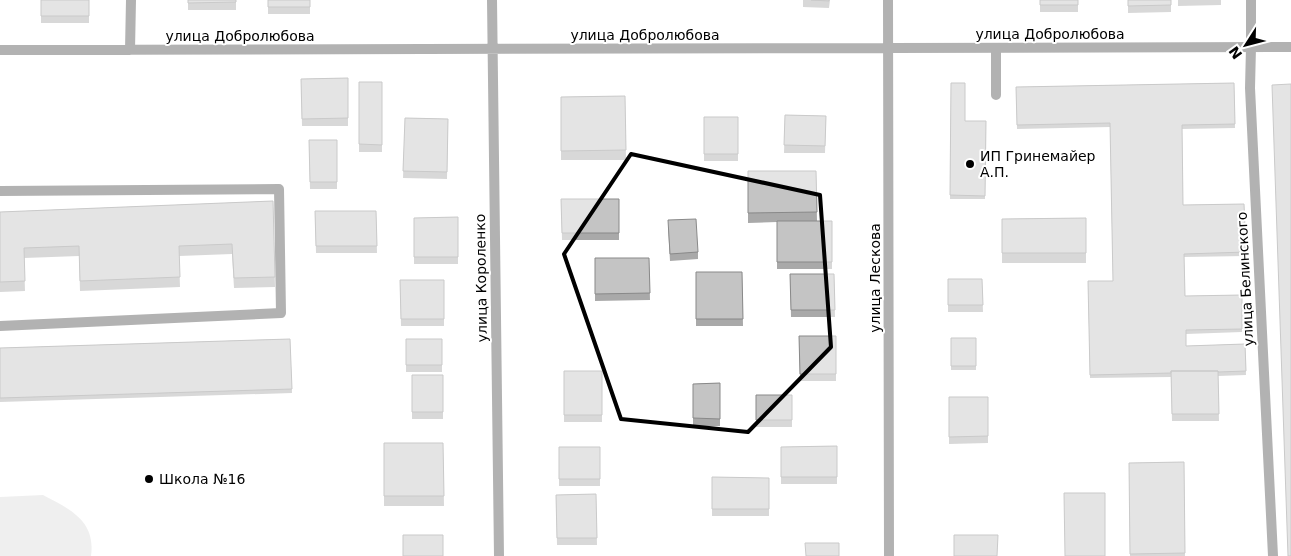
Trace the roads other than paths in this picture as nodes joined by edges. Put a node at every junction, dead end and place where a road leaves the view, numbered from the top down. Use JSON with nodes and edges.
{"nodes":[{"id":1,"x":131,"y":0,"type":"edge"},
{"id":2,"x":492,"y":0,"type":"edge"},
{"id":3,"x":888,"y":0,"type":"edge"},
{"id":4,"x":1251,"y":0,"type":"edge"},
{"id":5,"x":1251,"y":47,"type":"junction"},
{"id":6,"x":1291,"y":47,"type":"edge"},
{"id":7,"x":889,"y":48,"type":"junction"},
{"id":8,"x":996,"y":48,"type":"junction"},
{"id":9,"x":0,"y":50,"type":"edge"},
{"id":10,"x":130,"y":50,"type":"junction"},
{"id":11,"x":492,"y":50,"type":"junction"},
{"id":12,"x":996,"y":95,"type":"dead end"},
{"id":13,"x":0,"y":191,"type":"edge"},
{"id":14,"x":0,"y":326,"type":"edge"},
{"id":15,"x":499,"y":556,"type":"edge"},
{"id":16,"x":889,"y":556,"type":"edge"},
{"id":17,"x":1272,"y":556,"type":"edge"}],
"edges":[{"from":1,"to":10,"type":"street"},
{"from":2,"to":11,"type":"street","name":"улица Короленко"},
{"from":3,"to":7,"type":"street","name":"улица Лескова"},
{"from":4,"to":5,"type":"street","name":"улица Белинского"},
{"from":5,"to":6,"type":"street","name":"улица Добролюбова"},
{"from":5,"to":8,"type":"street","name":"улица Добролюбова"},
{"from":5,"to":17,"type":"street","name":"улица Белинского"},
{"from":7,"to":8,"type":"street","name":"улица Добролюбова"},
{"from":7,"to":11,"type":"street","name":"улица Добролюбова"},
{"from":7,"to":16,"type":"street","name":"улица Лескова"},
{"from":8,"to":12,"type":"street"},
{"from":9,"to":10,"type":"street","name":"улица Добролюбова"},
{"from":10,"to":11,"type":"street","name":"улица Добролюбова"},
{"from":11,"to":15,"type":"street","name":"улица Короленко"},
{"from":13,"to":14,"type":"street"}]}
